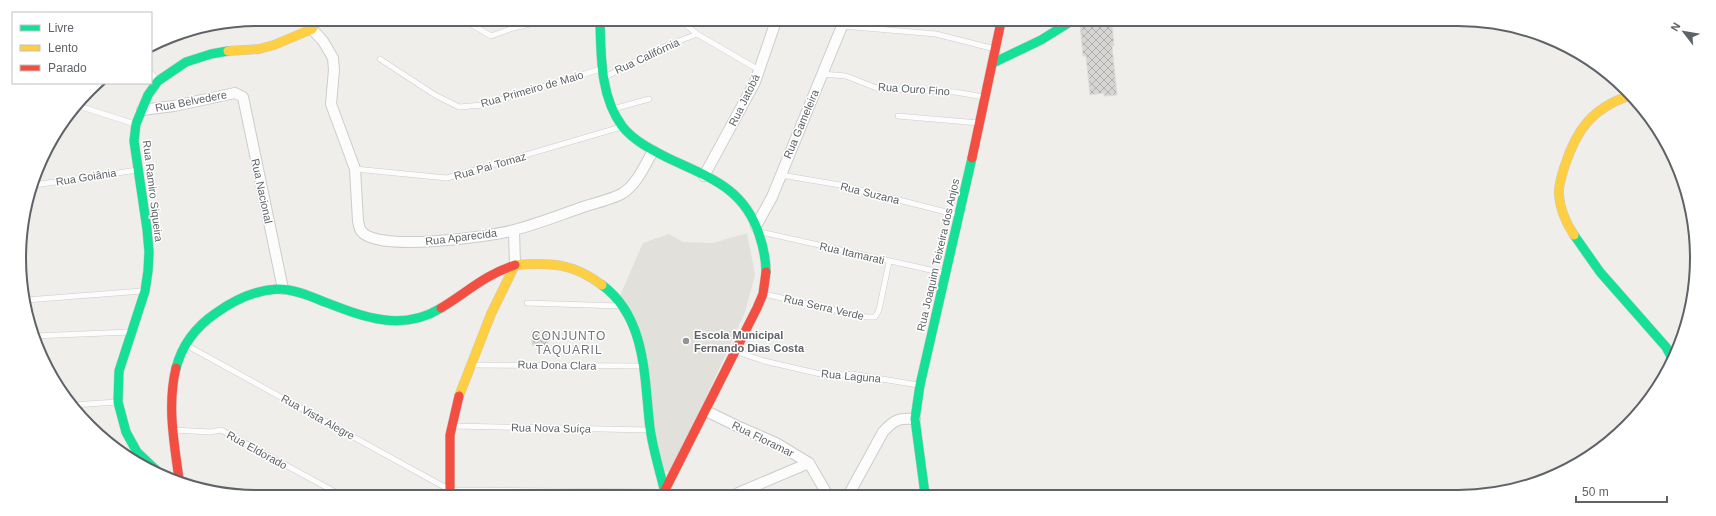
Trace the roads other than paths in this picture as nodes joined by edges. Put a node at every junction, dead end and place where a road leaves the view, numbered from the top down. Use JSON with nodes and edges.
{"nodes":[{"id":1,"x":314,"y":26,"type":"edge"},
{"id":2,"x":474,"y":26,"type":"edge"},
{"id":3,"x":522,"y":26,"type":"edge"},
{"id":4,"x":600,"y":26,"type":"edge"},
{"id":5,"x":687,"y":26,"type":"edge"},
{"id":6,"x":774,"y":26,"type":"edge"},
{"id":7,"x":842,"y":26,"type":"edge"},
{"id":8,"x":868,"y":26,"type":"edge"},
{"id":9,"x":1000,"y":26,"type":"edge"},
{"id":10,"x":1064,"y":26,"type":"edge"},
{"id":11,"x":312,"y":29,"type":"junction"},
{"id":12,"x":697,"y":34,"type":"junction"},
{"id":13,"x":996,"y":50,"type":"junction"},
{"id":14,"x":380,"y":59,"type":"dead end"},
{"id":15,"x":993,"y":63,"type":"junction"},
{"id":16,"x":759,"y":70,"type":"junction"},
{"id":17,"x":152,"y":74,"type":"edge"},
{"id":18,"x":602,"y":74,"type":"junction"},
{"id":19,"x":822,"y":74,"type":"junction"},
{"id":20,"x":158,"y":81,"type":"junction"},
{"id":21,"x":239,"y":94,"type":"joint"},
{"id":22,"x":985,"y":97,"type":"junction"},
{"id":23,"x":1625,"y":97,"type":"edge"},
{"id":24,"x":649,"y":99,"type":"dead end"},
{"id":25,"x":82,"y":107,"type":"edge"},
{"id":26,"x":612,"y":109,"type":"junction"},
{"id":27,"x":142,"y":110,"type":"junction"},
{"id":28,"x":898,"y":116,"type":"dead end"},
{"id":29,"x":980,"y":123,"type":"junction"},
{"id":30,"x":136,"y":124,"type":"junction"},
{"id":31,"x":622,"y":127,"type":"junction"},
{"id":32,"x":654,"y":151,"type":"junction"},
{"id":33,"x":355,"y":169,"type":"junction"},
{"id":34,"x":139,"y":170,"type":"junction"},
{"id":35,"x":780,"y":174,"type":"junction"},
{"id":36,"x":704,"y":176,"type":"junction"},
{"id":37,"x":38,"y":184,"type":"edge"},
{"id":38,"x":960,"y":216,"type":"junction"},
{"id":39,"x":758,"y":229,"type":"junction"},
{"id":40,"x":514,"y":230,"type":"junction"},
{"id":41,"x":889,"y":262,"type":"junction"},
{"id":42,"x":515,"y":265,"type":"junction"},
{"id":43,"x":945,"y":274,"type":"junction"},
{"id":44,"x":283,"y":289,"type":"junction"},
{"id":45,"x":145,"y":291,"type":"junction"},
{"id":46,"x":763,"y":293,"type":"junction"},
{"id":47,"x":30,"y":300,"type":"edge"},
{"id":48,"x":528,"y":303,"type":"dead end"},
{"id":49,"x":623,"y":306,"type":"junction"},
{"id":50,"x":133,"y":332,"type":"junction"},
{"id":51,"x":39,"y":336,"type":"edge"},
{"id":52,"x":185,"y":344,"type":"junction"},
{"id":53,"x":736,"y":351,"type":"junction"},
{"id":54,"x":1669,"y":353,"type":"edge"},
{"id":55,"x":471,"y":364,"type":"junction"},
{"id":56,"x":644,"y":366,"type":"junction"},
{"id":57,"x":920,"y":385,"type":"junction"},
{"id":58,"x":118,"y":402,"type":"junction"},
{"id":59,"x":79,"y":405,"type":"edge"},
{"id":60,"x":706,"y":411,"type":"junction"},
{"id":61,"x":915,"y":419,"type":"junction"},
{"id":62,"x":452,"y":426,"type":"junction"},
{"id":63,"x":172,"y":430,"type":"junction"},
{"id":64,"x":650,"y":430,"type":"junction"},
{"id":65,"x":148,"y":462,"type":"edge"},
{"id":66,"x":810,"y":463,"type":"junction"},
{"id":67,"x":179,"y":476,"type":"edge"},
{"id":68,"x":332,"y":490,"type":"edge"},
{"id":69,"x":448,"y":490,"type":"edge"},
{"id":70,"x":450,"y":490,"type":"edge"},
{"id":71,"x":664,"y":490,"type":"edge"},
{"id":72,"x":665,"y":490,"type":"edge"},
{"id":73,"x":745,"y":490,"type":"edge"},
{"id":74,"x":825,"y":490,"type":"edge"},
{"id":75,"x":851,"y":490,"type":"edge"},
{"id":76,"x":925,"y":490,"type":"edge"}],
"edges":[{"from":1,"to":11,"type":"street"},
{"from":2,"to":3,"type":"lane"},
{"from":4,"to":18,"type":"street"},
{"from":5,"to":12,"type":"lane","name":"Rua Califórnia"},
{"from":6,"to":16,"type":"street","name":"Rua Jatobá"},
{"from":7,"to":19,"type":"street","name":"Rua Gameleira"},
{"from":8,"to":13,"type":"lane"},
{"from":9,"to":13,"type":"street","name":"Rua Joaquim Teixeira dos Anjos"},
{"from":10,"to":15,"type":"street"},
{"from":11,"to":20,"type":"street","name":"Rua Ramiro Siqueira"},
{"from":11,"to":33,"type":"street","name":"Rua Aparecida"},
{"from":12,"to":16,"type":"lane"},
{"from":12,"to":18,"type":"lane","name":"Rua Califórnia"},
{"from":13,"to":15,"type":"street","name":"Rua Joaquim Teixeira dos Anjos"},
{"from":14,"to":18,"type":"lane","name":"Rua Primeiro de Maio"},
{"from":15,"to":22,"type":"street","name":"Rua Joaquim Teixeira dos Anjos"},
{"from":16,"to":36,"type":"street","name":"Rua Jatobá"},
{"from":17,"to":20,"type":"lane"},
{"from":18,"to":26,"type":"street"},
{"from":19,"to":22,"type":"lane","name":"Rua Ouro Fino"},
{"from":19,"to":35,"type":"street","name":"Rua Gameleira"},
{"from":20,"to":27,"type":"street","name":"Rua Ramiro Siqueira"},
{"from":21,"to":27,"type":"street","name":"Rua Belvedere"},
{"from":21,"to":44,"type":"street","name":"Rua Nacional"},
{"from":22,"to":29,"type":"street","name":"Rua Joaquim Teixeira dos Anjos"},
{"from":23,"to":54,"type":"street"},
{"from":24,"to":26,"type":"lane"},
{"from":25,"to":30,"type":"lane"},
{"from":26,"to":31,"type":"street"},
{"from":27,"to":30,"type":"street","name":"Rua Ramiro Siqueira"},
{"from":28,"to":29,"type":"lane"},
{"from":29,"to":38,"type":"street","name":"Rua Joaquim Teixeira dos Anjos"},
{"from":30,"to":34,"type":"street","name":"Rua Ramiro Siqueira"},
{"from":31,"to":32,"type":"street"},
{"from":31,"to":33,"type":"lane","name":"Rua Pai Tomaz"},
{"from":32,"to":36,"type":"street"},
{"from":32,"to":40,"type":"street","name":"Rua Aparecida"},
{"from":33,"to":40,"type":"street","name":"Rua Aparecida"},
{"from":34,"to":37,"type":"lane","name":"Rua Goiânia"},
{"from":34,"to":45,"type":"street","name":"Rua Ramiro Siqueira"},
{"from":35,"to":38,"type":"lane","name":"Rua Suzana"},
{"from":35,"to":39,"type":"street","name":"Rua Gameleira"},
{"from":36,"to":39,"type":"street"},
{"from":38,"to":43,"type":"street","name":"Rua Joaquim Teixeira dos Anjos"},
{"from":39,"to":41,"type":"lane","name":"Rua Itamarati"},
{"from":39,"to":46,"type":"street"},
{"from":40,"to":42,"type":"street"},
{"from":41,"to":43,"type":"lane","name":"Rua Itamarati"},
{"from":41,"to":46,"type":"lane","name":"Rua Serra Verde"},
{"from":42,"to":44,"type":"street"},
{"from":42,"to":49,"type":"street"},
{"from":42,"to":55,"type":"street"},
{"from":43,"to":57,"type":"street","name":"Rua Joaquim Teixeira dos Anjos"},
{"from":44,"to":52,"type":"street"},
{"from":45,"to":47,"type":"lane"},
{"from":45,"to":50,"type":"street","name":"Rua Ramiro Siqueira"},
{"from":46,"to":53,"type":"street"},
{"from":48,"to":49,"type":"lane"},
{"from":49,"to":56,"type":"street"},
{"from":50,"to":51,"type":"lane"},
{"from":50,"to":58,"type":"street","name":"Rua Ramiro Siqueira"},
{"from":52,"to":63,"type":"street"},
{"from":52,"to":69,"type":"lane","name":"Rua Vista Alegre"},
{"from":53,"to":57,"type":"lane","name":"Rua Laguna"},
{"from":53,"to":60,"type":"street"},
{"from":55,"to":56,"type":"lane","name":"Rua Dona Clara"},
{"from":55,"to":62,"type":"street"},
{"from":56,"to":64,"type":"street"},
{"from":57,"to":61,"type":"street","name":"Rua Joaquim Teixeira dos Anjos"},
{"from":58,"to":59,"type":"lane"},
{"from":58,"to":65,"type":"street","name":"Rua Ramiro Siqueira"},
{"from":60,"to":66,"type":"street","name":"Rua Floramar"},
{"from":60,"to":72,"type":"street"},
{"from":61,"to":75,"type":"street"},
{"from":61,"to":76,"type":"street","name":"Rua Joaquim Teixeira dos Anjos"},
{"from":62,"to":64,"type":"lane","name":"Rua Nova Suíça"},
{"from":62,"to":70,"type":"street"},
{"from":63,"to":67,"type":"street"},
{"from":63,"to":68,"type":"lane","name":"Rua Eldorado"},
{"from":64,"to":71,"type":"street"},
{"from":66,"to":73,"type":"street"},
{"from":66,"to":74,"type":"street"}]}
